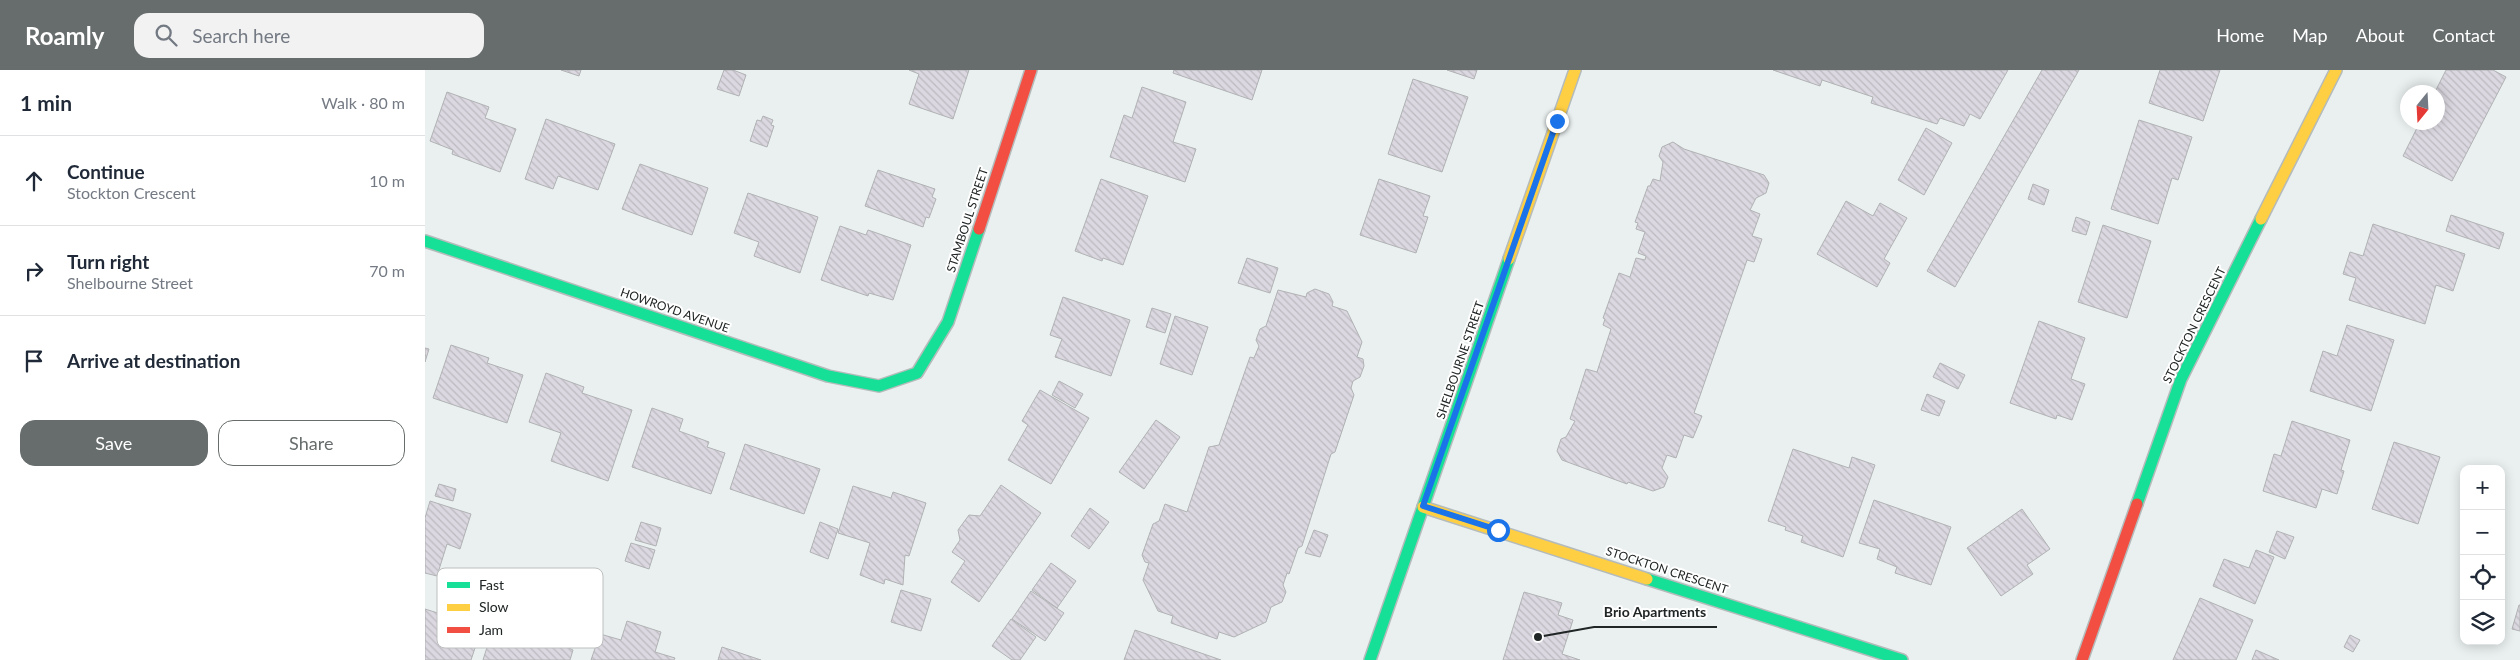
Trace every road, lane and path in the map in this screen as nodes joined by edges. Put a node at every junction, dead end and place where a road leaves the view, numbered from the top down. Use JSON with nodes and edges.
{"nodes":[{"id":1,"x":1031,"y":70,"type":"edge"},
{"id":2,"x":1575,"y":70,"type":"edge"},
{"id":3,"x":2336,"y":70,"type":"edge"},
{"id":4,"x":425,"y":241,"type":"edge"},
{"id":5,"x":917,"y":373,"type":"joint"},
{"id":6,"x":1423,"y":506,"type":"junction"},
{"id":7,"x":1370,"y":660,"type":"edge"},
{"id":8,"x":1902,"y":660,"type":"edge"},
{"id":9,"x":2082,"y":660,"type":"edge"}],
"edges":[{"from":1,"to":5,"type":"street","name":"STAMBOUL STREET"},
{"from":2,"to":6,"type":"street","name":"SHELBOURNE STREET"},
{"from":3,"to":9,"type":"street","name":"STOCKTON CRESCENT"},
{"from":4,"to":5,"type":"street","name":"HOWROYD AVENUE"},
{"from":6,"to":7,"type":"street","name":"SHELBOURNE STREET"},
{"from":6,"to":8,"type":"street","name":"STOCKTON CRESCENT"}]}
